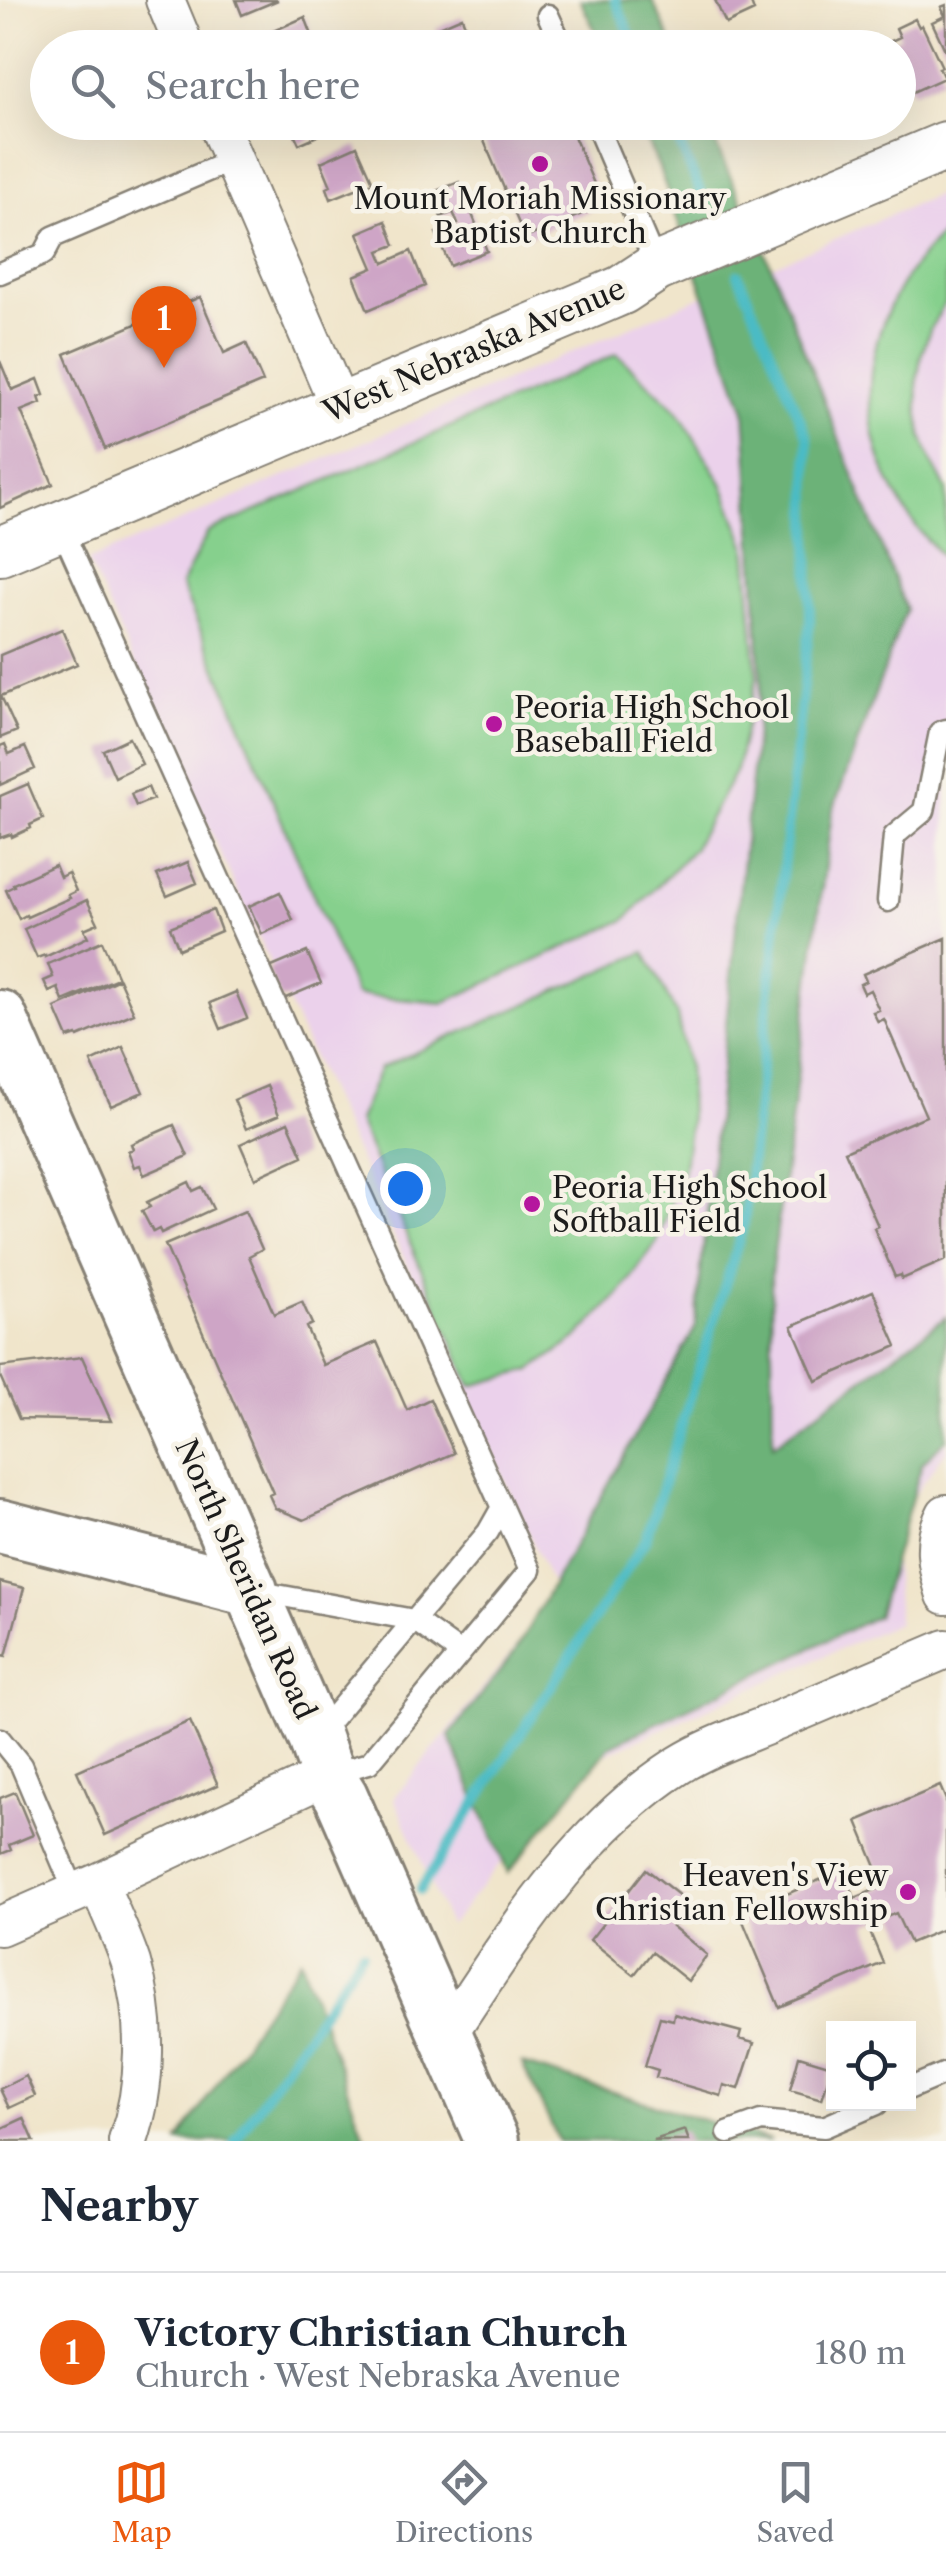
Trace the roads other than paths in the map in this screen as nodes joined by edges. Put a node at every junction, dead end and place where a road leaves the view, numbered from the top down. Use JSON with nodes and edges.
{"nodes":[{"id":1,"x":165,"y":0,"type":"edge"},
{"id":2,"x":548,"y":15,"type":"dead end"},
{"id":3,"x":178,"y":30,"type":"edge"},
{"id":4,"x":554,"y":30,"type":"edge"},
{"id":5,"x":226,"y":140,"type":"edge"},
{"id":6,"x":603,"y":140,"type":"edge"},
{"id":7,"x":946,"y":146,"type":"edge"},
{"id":8,"x":234,"y":160,"type":"junction"},
{"id":9,"x":657,"y":267,"type":"junction"},
{"id":10,"x":0,"y":273,"type":"edge"},
{"id":11,"x":340,"y":407,"type":"junction"},
{"id":12,"x":60,"y":526,"type":"junction"},
{"id":13,"x":0,"y":551,"type":"edge"},
{"id":14,"x":946,"y":730,"type":"edge"},
{"id":15,"x":888,"y":901,"type":"dead end"},
{"id":16,"x":0,"y":1017,"type":"edge"},
{"id":17,"x":501,"y":1508,"type":"junction"},
{"id":18,"x":946,"y":1514,"type":"edge"},
{"id":19,"x":0,"y":1526,"type":"edge"},
{"id":20,"x":251,"y":1590,"type":"junction"},
{"id":21,"x":946,"y":1595,"type":"edge"},
{"id":22,"x":414,"y":1620,"type":"junction"},
{"id":23,"x":946,"y":1649,"type":"edge"},
{"id":24,"x":460,"y":1652,"type":"junction"},
{"id":25,"x":0,"y":1739,"type":"edge"},
{"id":26,"x":322,"y":1756,"type":"junction"},
{"id":27,"x":86,"y":1888,"type":"junction"},
{"id":28,"x":0,"y":1926,"type":"edge"},
{"id":29,"x":446,"y":2036,"type":"junction"},
{"id":30,"x":946,"y":2073,"type":"edge"},
{"id":31,"x":916,"y":2086,"type":"edge"},
{"id":32,"x":861,"y":2111,"type":"edge"},
{"id":33,"x":728,"y":2133,"type":"dead end"},
{"id":34,"x":128,"y":2141,"type":"edge"},
{"id":35,"x":492,"y":2141,"type":"edge"}],
"edges":[{"from":1,"to":3,"type":"street"},
{"from":2,"to":4,"type":"lane"},
{"from":5,"to":8,"type":"street"},
{"from":6,"to":9,"type":"lane"},
{"from":7,"to":9,"type":"street","name":"West Nebraska Avenue"},
{"from":8,"to":10,"type":"lane"},
{"from":8,"to":11,"type":"street"},
{"from":9,"to":11,"type":"street","name":"West Nebraska Avenue"},
{"from":11,"to":12,"type":"street","name":"West Nebraska Avenue"},
{"from":12,"to":13,"type":"street","name":"West Nebraska Avenue"},
{"from":12,"to":17,"type":"lane"},
{"from":14,"to":15,"type":"lane"},
{"from":16,"to":20,"type":"main road","name":"North Sheridan Road"},
{"from":17,"to":22,"type":"lane"},
{"from":17,"to":24,"type":"lane"},
{"from":18,"to":21,"type":"street"},
{"from":19,"to":20,"type":"main road"},
{"from":20,"to":22,"type":"lane"},
{"from":20,"to":26,"type":"main road","name":"North Sheridan Road"},
{"from":22,"to":24,"type":"lane"},
{"from":22,"to":26,"type":"lane"},
{"from":23,"to":29,"type":"street"},
{"from":24,"to":26,"type":"lane"},
{"from":25,"to":27,"type":"lane"},
{"from":26,"to":27,"type":"street"},
{"from":26,"to":29,"type":"main road","name":"North Sheridan Road"},
{"from":27,"to":28,"type":"street"},
{"from":27,"to":34,"type":"street"},
{"from":29,"to":35,"type":"main road","name":"North Sheridan Road"},
{"from":30,"to":31,"type":"lane"},
{"from":32,"to":33,"type":"lane"}]}
